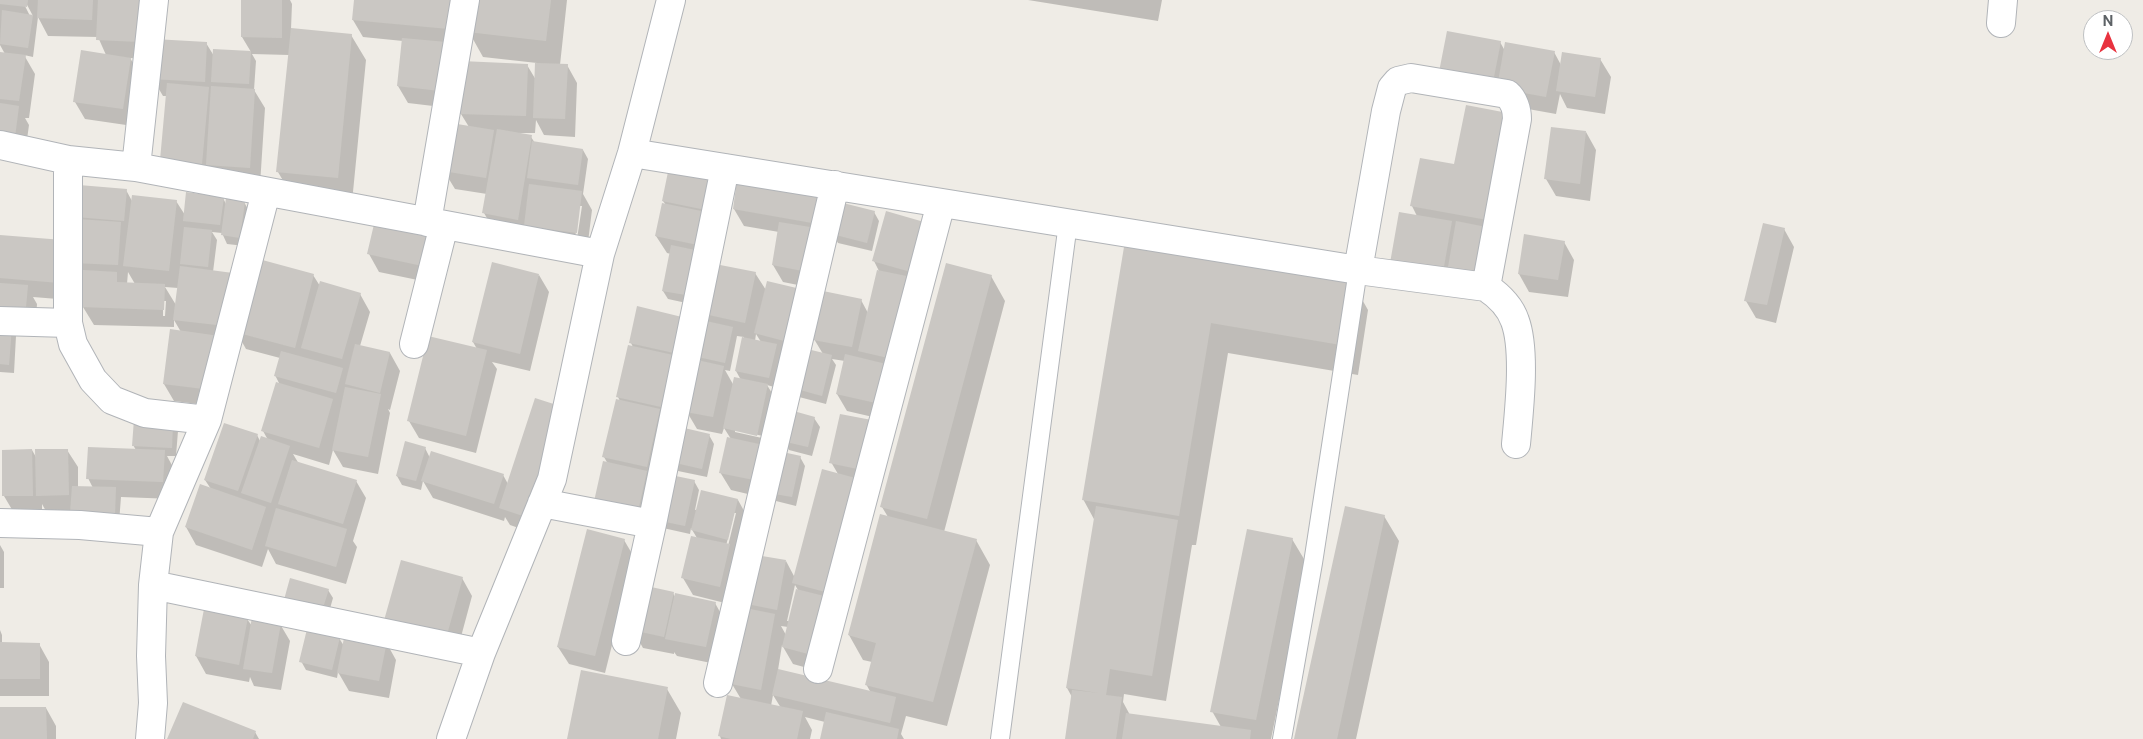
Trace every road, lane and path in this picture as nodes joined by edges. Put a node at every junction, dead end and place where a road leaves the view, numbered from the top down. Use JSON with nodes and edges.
{"nodes":[{"id":1,"x":154,"y":0,"type":"edge"},
{"id":2,"x":465,"y":0,"type":"edge"},
{"id":3,"x":671,"y":0,"type":"edge"},
{"id":4,"x":0,"y":145,"type":"edge"},
{"id":5,"x":632,"y":153,"type":"junction"},
{"id":6,"x":68,"y":160,"type":"junction"},
{"id":7,"x":136,"y":167,"type":"junction"},
{"id":8,"x":725,"y":168,"type":"junction"},
{"id":9,"x":835,"y":185,"type":"junction"},
{"id":10,"x":266,"y":192,"type":"junction"},
{"id":11,"x":942,"y":203,"type":"junction"},
{"id":12,"x":1068,"y":223,"type":"junction"},
{"id":13,"x":436,"y":224,"type":"junction"},
{"id":14,"x":600,"y":254,"type":"junction"},
{"id":15,"x":1358,"y":270,"type":"junction"},
{"id":16,"x":1486,"y":287,"type":"junction"},
{"id":17,"x":0,"y":320,"type":"edge"},
{"id":18,"x":68,"y":323,"type":"junction"},
{"id":19,"x":414,"y":344,"type":"dead end"},
{"id":20,"x":207,"y":420,"type":"junction"},
{"id":21,"x":1516,"y":444,"type":"dead end"},
{"id":22,"x":542,"y":503,"type":"junction"},
{"id":23,"x":0,"y":523,"type":"edge"},
{"id":24,"x":652,"y":524,"type":"junction"},
{"id":25,"x":159,"y":532,"type":"junction"},
{"id":26,"x":153,"y":585,"type":"junction"},
{"id":27,"x":626,"y":641,"type":"dead end"},
{"id":28,"x":481,"y":653,"type":"junction"},
{"id":29,"x":818,"y":669,"type":"dead end"},
{"id":30,"x":718,"y":683,"type":"dead end"},
{"id":31,"x":150,"y":739,"type":"edge"},
{"id":32,"x":451,"y":739,"type":"edge"},
{"id":33,"x":1000,"y":739,"type":"edge"},
{"id":34,"x":1282,"y":739,"type":"edge"}],
"edges":[{"from":1,"to":7,"type":"street"},
{"from":2,"to":13,"type":"street"},
{"from":3,"to":5,"type":"street"},
{"from":4,"to":6,"type":"street"},
{"from":5,"to":8,"type":"street"},
{"from":5,"to":14,"type":"street"},
{"from":6,"to":7,"type":"street"},
{"from":6,"to":18,"type":"street"},
{"from":7,"to":10,"type":"street"},
{"from":8,"to":9,"type":"street"},
{"from":8,"to":24,"type":"street"},
{"from":9,"to":11,"type":"street"},
{"from":9,"to":30,"type":"street"},
{"from":10,"to":13,"type":"street"},
{"from":10,"to":20,"type":"street"},
{"from":11,"to":12,"type":"street"},
{"from":11,"to":29,"type":"street"},
{"from":12,"to":15,"type":"street"},
{"from":12,"to":33,"type":"lane"},
{"from":13,"to":14,"type":"street"},
{"from":13,"to":19,"type":"street"},
{"from":14,"to":22,"type":"street"},
{"from":15,"to":16,"type":"street"},
{"from":15,"to":16,"type":"street"},
{"from":15,"to":34,"type":"lane"},
{"from":16,"to":21,"type":"street"},
{"from":17,"to":18,"type":"street"},
{"from":18,"to":20,"type":"street"},
{"from":20,"to":25,"type":"street"},
{"from":22,"to":24,"type":"street"},
{"from":22,"to":28,"type":"street"},
{"from":23,"to":25,"type":"street"},
{"from":24,"to":27,"type":"street"},
{"from":25,"to":26,"type":"street"},
{"from":26,"to":28,"type":"street"},
{"from":26,"to":31,"type":"street"},
{"from":28,"to":32,"type":"street"}]}
